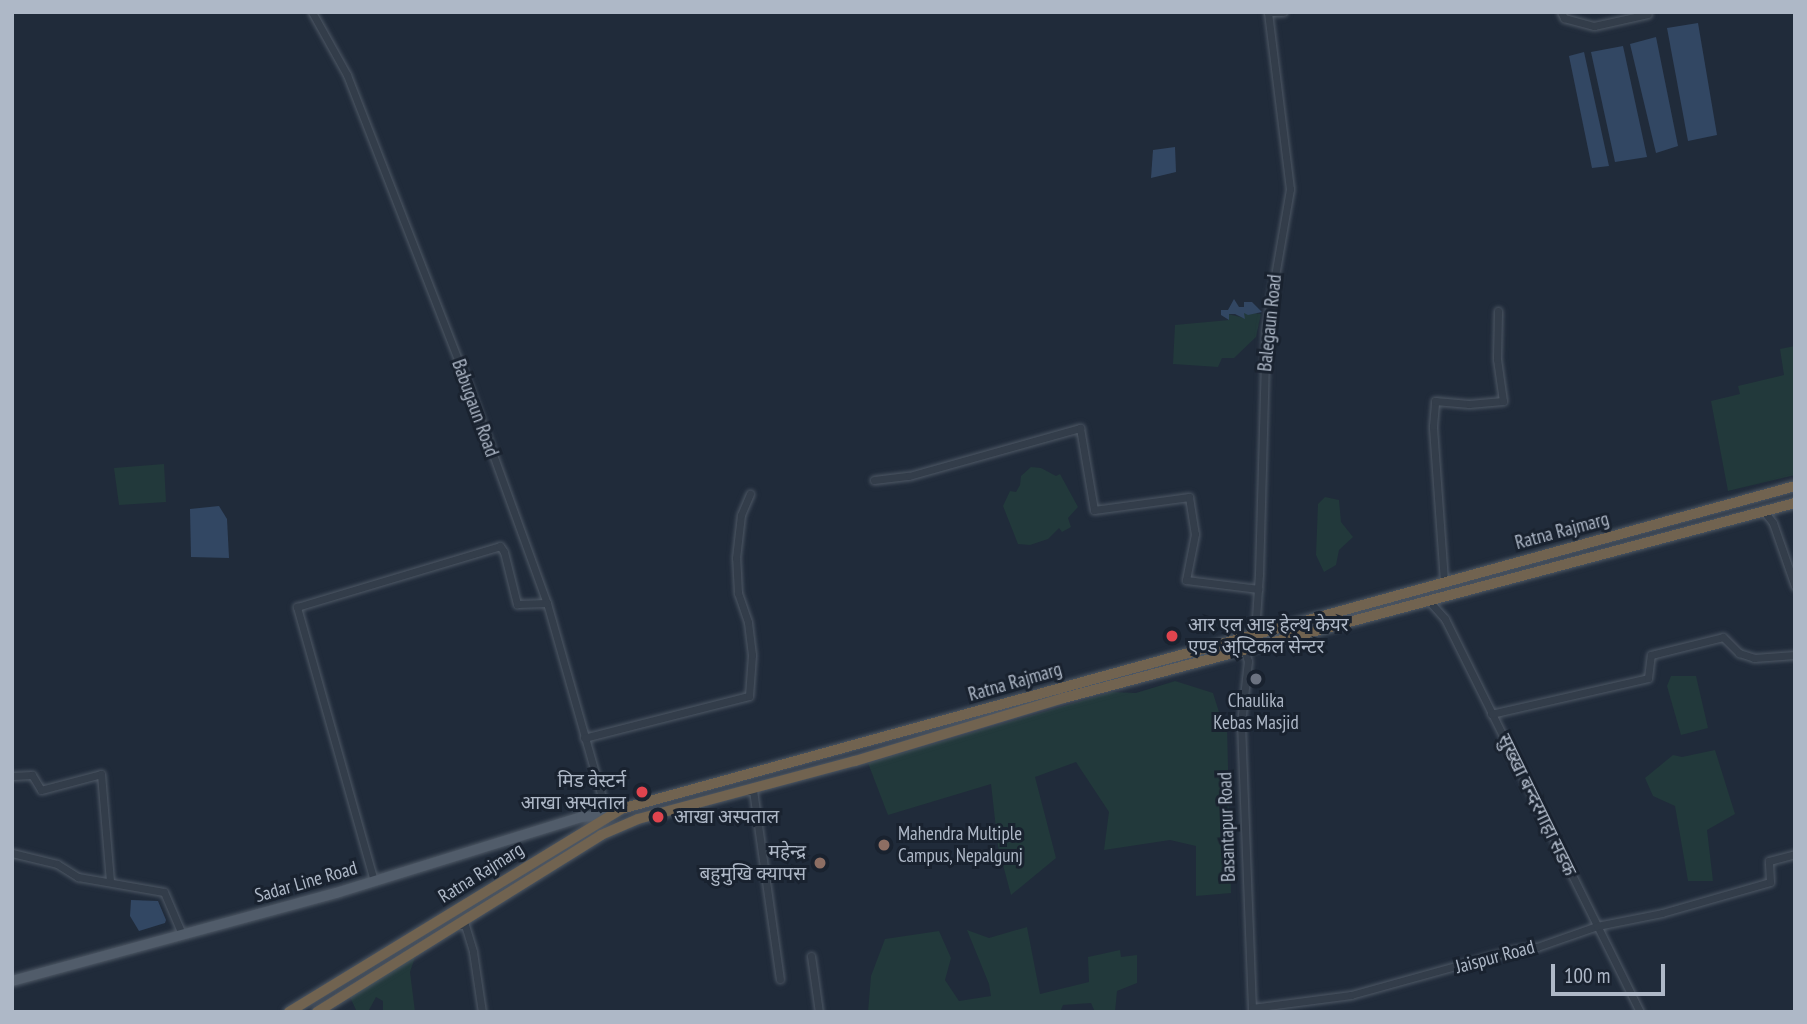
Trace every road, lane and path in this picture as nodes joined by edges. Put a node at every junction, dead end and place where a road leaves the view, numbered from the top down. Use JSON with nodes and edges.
{"nodes":[{"id":1,"x":312,"y":12,"type":"edge"},
{"id":2,"x":1268,"y":12,"type":"edge"},
{"id":3,"x":1283,"y":12,"type":"edge"},
{"id":4,"x":1561,"y":12,"type":"edge"},
{"id":5,"x":1648,"y":14,"type":"edge"},
{"id":6,"x":1498,"y":311,"type":"dead end"},
{"id":7,"x":874,"y":480,"type":"dead end"},
{"id":8,"x":1795,"y":486,"type":"edge"},
{"id":9,"x":750,"y":494,"type":"dead end"},
{"id":10,"x":1795,"y":502,"type":"edge"},
{"id":11,"x":1763,"y":510,"type":"junction"},
{"id":12,"x":1444,"y":582,"type":"junction"},
{"id":13,"x":1795,"y":586,"type":"edge"},
{"id":14,"x":1258,"y":589,"type":"junction"},
{"id":15,"x":1429,"y":601,"type":"junction"},
{"id":16,"x":547,"y":603,"type":"junction"},
{"id":17,"x":1247,"y":643,"type":"junction"},
{"id":18,"x":1795,"y":655,"type":"edge"},
{"id":19,"x":1491,"y":714,"type":"junction"},
{"id":20,"x":584,"y":738,"type":"junction"},
{"id":21,"x":12,"y":776,"type":"edge"},
{"id":22,"x":747,"y":791,"type":"junction"},
{"id":23,"x":607,"y":815,"type":"junction"},
{"id":24,"x":12,"y":853,"type":"edge"},
{"id":25,"x":1795,"y":854,"type":"edge"},
{"id":26,"x":374,"y":881,"type":"junction"},
{"id":27,"x":110,"y":882,"type":"junction"},
{"id":28,"x":459,"y":925,"type":"junction"},
{"id":29,"x":1597,"y":926,"type":"junction"},
{"id":30,"x":182,"y":934,"type":"junction"},
{"id":31,"x":811,"y":956,"type":"dead end"},
{"id":32,"x":780,"y":979,"type":"dead end"},
{"id":33,"x":12,"y":981,"type":"edge"},
{"id":34,"x":1252,"y":1010,"type":"edge"},
{"id":35,"x":289,"y":1012,"type":"edge"},
{"id":36,"x":317,"y":1012,"type":"edge"},
{"id":37,"x":482,"y":1012,"type":"edge"},
{"id":38,"x":819,"y":1012,"type":"edge"},
{"id":39,"x":1640,"y":1012,"type":"edge"}],
"edges":[{"from":1,"to":16,"type":"street","name":"Babugaun Road"},
{"from":2,"to":3,"type":"street"},
{"from":2,"to":14,"type":"street","name":"Balegaun Road"},
{"from":4,"to":5,"type":"street"},
{"from":6,"to":12,"type":"street"},
{"from":7,"to":14,"type":"street"},
{"from":8,"to":12,"type":"highway","name":"Ratna Rajmarg"},
{"from":9,"to":20,"type":"street"},
{"from":10,"to":11,"type":"highway","name":"Ratna Rajmarg"},
{"from":11,"to":13,"type":"street"},
{"from":11,"to":15,"type":"highway","name":"Ratna Rajmarg"},
{"from":12,"to":17,"type":"highway","name":"Ratna Rajmarg"},
{"from":14,"to":17,"type":"street","name":"Balegaun Road"},
{"from":15,"to":17,"type":"highway","name":"Ratna Rajmarg"},
{"from":15,"to":19,"type":"street","name":"सुख्खा बन्दरगाहा सडक"},
{"from":16,"to":20,"type":"street","name":"Babugaun Road"},
{"from":16,"to":26,"type":"street"},
{"from":17,"to":22,"type":"highway","name":"Ratna Rajmarg"},
{"from":17,"to":23,"type":"highway","name":"Ratna Rajmarg"},
{"from":17,"to":34,"type":"street","name":"Basantapur Road"},
{"from":18,"to":19,"type":"street"},
{"from":19,"to":29,"type":"street","name":"सुख्खा बन्दरगाहा सडक"},
{"from":20,"to":23,"type":"street","name":"Babugaun Road"},
{"from":21,"to":27,"type":"street"},
{"from":22,"to":28,"type":"highway","name":"Ratna Rajmarg"},
{"from":22,"to":32,"type":"street"},
{"from":23,"to":26,"type":"main road","name":"Sadar Line Road"},
{"from":23,"to":35,"type":"highway","name":"Ratna Rajmarg"},
{"from":24,"to":27,"type":"street"},
{"from":25,"to":29,"type":"street","name":"Jaispur Road"},
{"from":26,"to":30,"type":"main road","name":"Sadar Line Road"},
{"from":27,"to":30,"type":"street"},
{"from":28,"to":36,"type":"highway","name":"Ratna Rajmarg"},
{"from":28,"to":37,"type":"street"},
{"from":29,"to":34,"type":"street","name":"Jaispur Road"},
{"from":29,"to":39,"type":"street","name":"सुख्खा बन्दरगाहा सडक"},
{"from":30,"to":33,"type":"main road","name":"Sadar Line Road"},
{"from":31,"to":38,"type":"street"}]}
